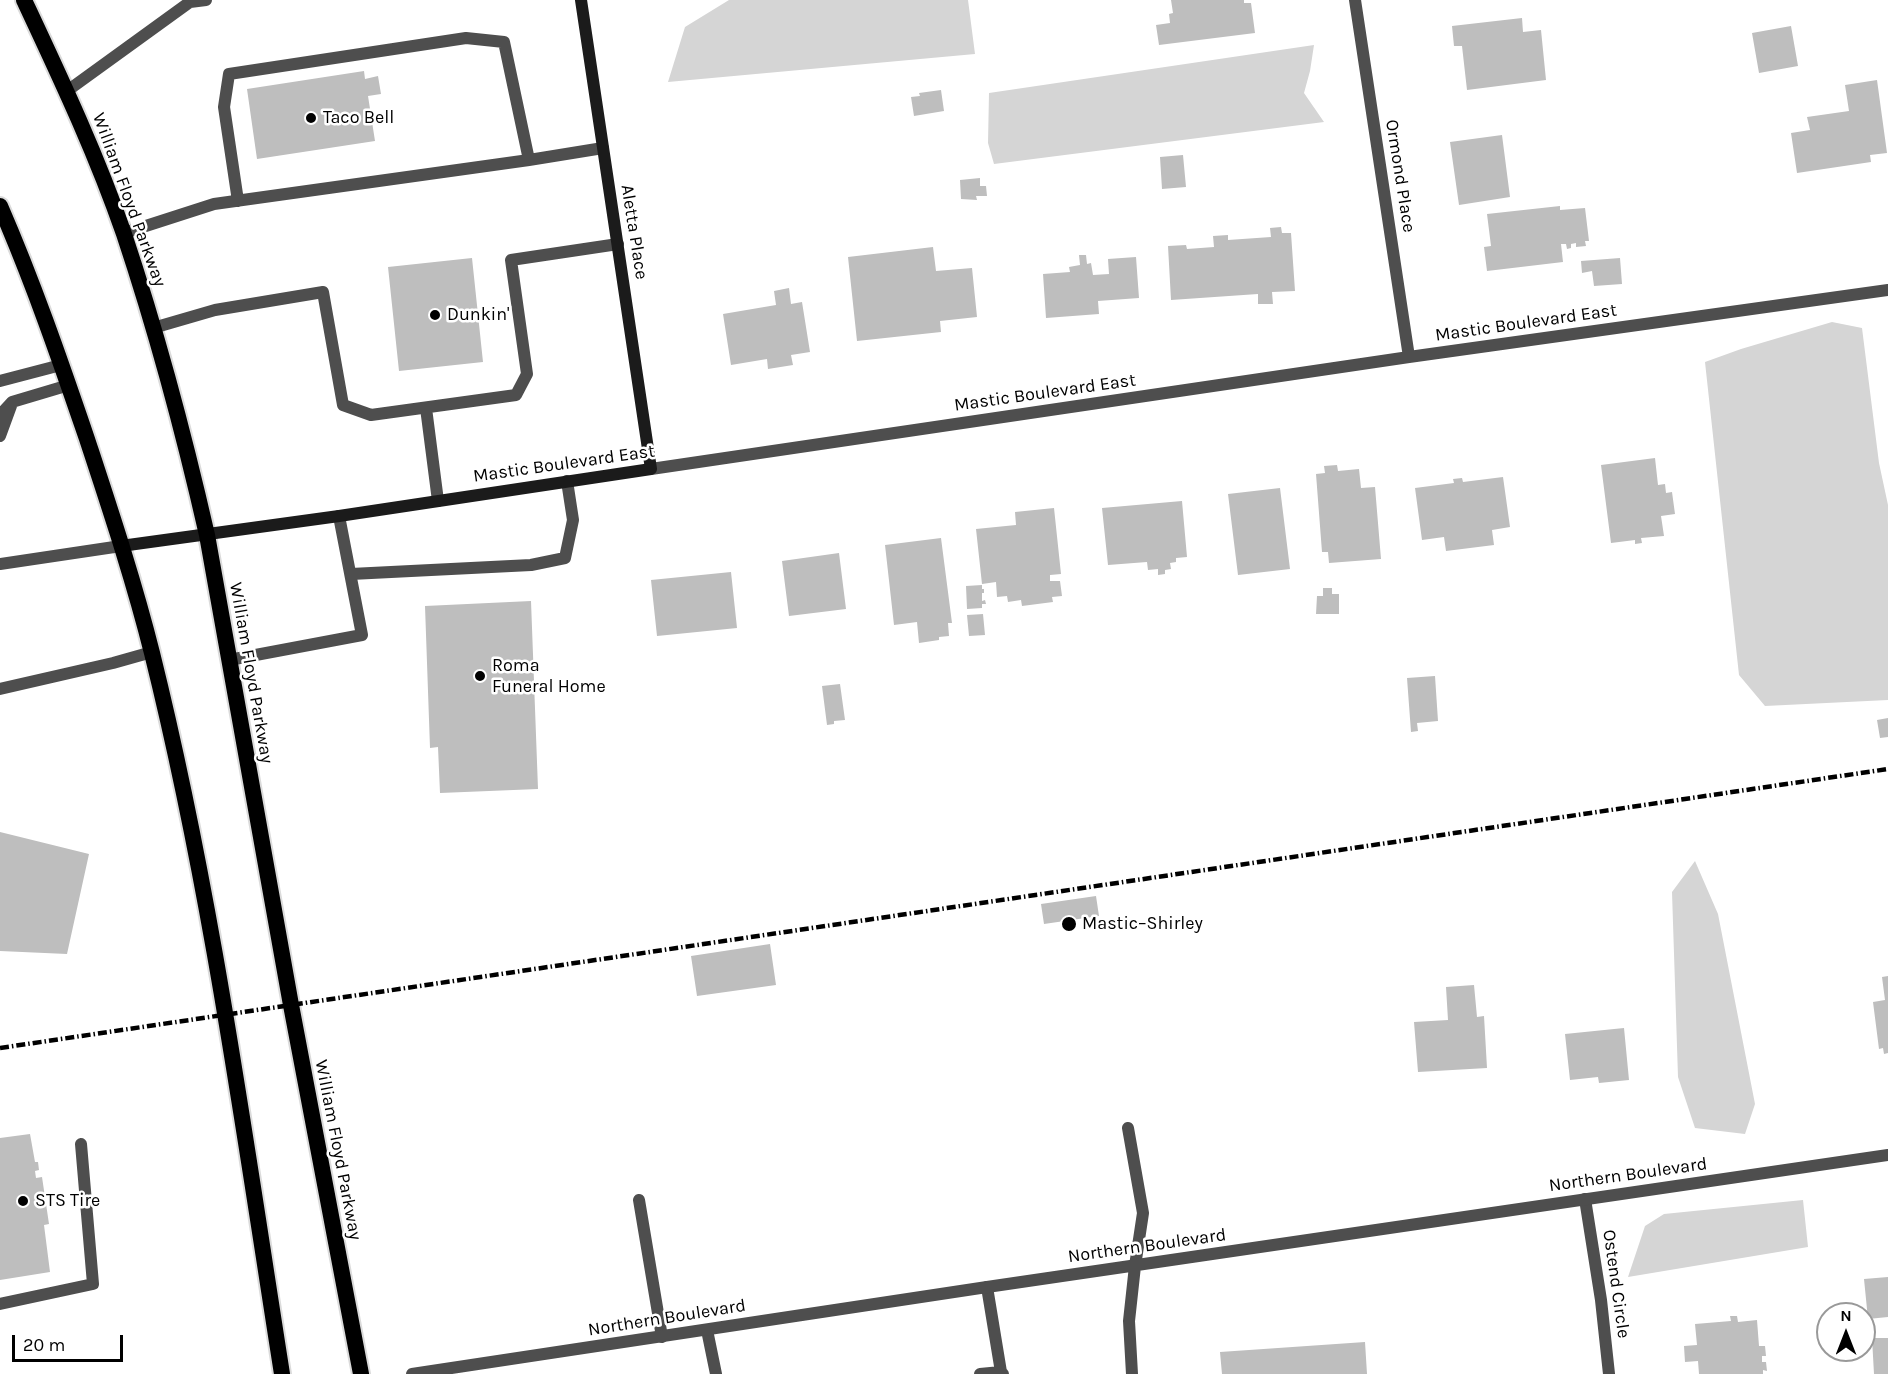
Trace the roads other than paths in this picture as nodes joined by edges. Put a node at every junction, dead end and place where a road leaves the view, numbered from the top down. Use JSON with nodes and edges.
{"nodes":[{"id":1,"x":24,"y":0,"type":"edge"},
{"id":2,"x":206,"y":0,"type":"edge"},
{"id":3,"x":581,"y":0,"type":"edge"},
{"id":4,"x":1355,"y":0,"type":"edge"},
{"id":5,"x":67,"y":92,"type":"junction"},
{"id":6,"x":603,"y":148,"type":"junction"},
{"id":7,"x":529,"y":160,"type":"junction"},
{"id":8,"x":238,"y":201,"type":"junction"},
{"id":9,"x":0,"y":206,"type":"edge"},
{"id":10,"x":123,"y":233,"type":"junction"},
{"id":11,"x":618,"y":244,"type":"junction"},
{"id":12,"x":1888,"y":290,"type":"edge"},
{"id":13,"x":153,"y":328,"type":"junction"},
{"id":14,"x":1409,"y":357,"type":"junction"},
{"id":15,"x":61,"y":364,"type":"junction"},
{"id":16,"x":0,"y":381,"type":"edge"},
{"id":17,"x":69,"y":386,"type":"junction"},
{"id":18,"x":12,"y":402,"type":"junction"},
{"id":19,"x":426,"y":408,"type":"junction"},
{"id":20,"x":0,"y":415,"type":"edge"},
{"id":21,"x":0,"y":436,"type":"edge"},
{"id":22,"x":651,"y":469,"type":"junction"},
{"id":23,"x":567,"y":481,"type":"junction"},
{"id":24,"x":438,"y":501,"type":"junction"},
{"id":25,"x":339,"y":516,"type":"junction"},
{"id":26,"x":207,"y":535,"type":"junction"},
{"id":27,"x":121,"y":546,"type":"junction"},
{"id":28,"x":0,"y":564,"type":"edge"},
{"id":29,"x":351,"y":574,"type":"junction"},
{"id":30,"x":152,"y":652,"type":"junction"},
{"id":31,"x":229,"y":660,"type":"junction"},
{"id":32,"x":0,"y":689,"type":"edge"},
{"id":33,"x":1128,"y":1128,"type":"dead end"},
{"id":34,"x":81,"y":1144,"type":"dead end"},
{"id":35,"x":1888,"y":1155,"type":"edge"},
{"id":36,"x":1585,"y":1199,"type":"junction"},
{"id":37,"x":639,"y":1200,"type":"dead end"},
{"id":38,"x":1135,"y":1266,"type":"junction"},
{"id":39,"x":987,"y":1287,"type":"junction"},
{"id":40,"x":0,"y":1304,"type":"edge"},
{"id":41,"x":707,"y":1330,"type":"junction"},
{"id":42,"x":662,"y":1336,"type":"junction"},
{"id":43,"x":1002,"y":1373,"type":"edge"},
{"id":44,"x":282,"y":1374,"type":"edge"},
{"id":45,"x":362,"y":1374,"type":"edge"},
{"id":46,"x":412,"y":1374,"type":"edge"},
{"id":47,"x":716,"y":1374,"type":"edge"},
{"id":48,"x":980,"y":1374,"type":"edge"},
{"id":49,"x":1132,"y":1374,"type":"edge"},
{"id":50,"x":1609,"y":1374,"type":"edge"}],
"edges":[{"from":1,"to":5,"type":"highway","name":"William Floyd Parkway"},
{"from":2,"to":5,"type":"street"},
{"from":3,"to":6,"type":"main road","name":"Aletta Place"},
{"from":4,"to":14,"type":"street","name":"Ormond Place"},
{"from":5,"to":10,"type":"highway","name":"William Floyd Parkway"},
{"from":6,"to":7,"type":"street"},
{"from":6,"to":11,"type":"main road","name":"Aletta Place"},
{"from":7,"to":8,"type":"street"},
{"from":7,"to":8,"type":"street"},
{"from":8,"to":10,"type":"street"},
{"from":9,"to":15,"type":"highway"},
{"from":10,"to":13,"type":"highway","name":"William Floyd Parkway"},
{"from":11,"to":19,"type":"street"},
{"from":11,"to":22,"type":"main road","name":"Aletta Place"},
{"from":12,"to":14,"type":"street","name":"Mastic Boulevard East"},
{"from":13,"to":19,"type":"street"},
{"from":13,"to":26,"type":"highway","name":"William Floyd Parkway"},
{"from":14,"to":22,"type":"street","name":"Mastic Boulevard East"},
{"from":15,"to":16,"type":"street"},
{"from":15,"to":17,"type":"highway"},
{"from":17,"to":18,"type":"street"},
{"from":17,"to":27,"type":"highway"},
{"from":18,"to":20,"type":"street"},
{"from":18,"to":21,"type":"street"},
{"from":19,"to":24,"type":"street"},
{"from":22,"to":23,"type":"main road","name":"Mastic Boulevard East"},
{"from":23,"to":24,"type":"main road","name":"Mastic Boulevard East"},
{"from":23,"to":29,"type":"street"},
{"from":24,"to":25,"type":"main road","name":"Mastic Boulevard East"},
{"from":25,"to":26,"type":"main road","name":"Mastic Boulevard East"},
{"from":25,"to":29,"type":"street"},
{"from":26,"to":27,"type":"main road","name":"Mastic Boulevard East"},
{"from":26,"to":31,"type":"highway","name":"William Floyd Parkway"},
{"from":27,"to":28,"type":"street"},
{"from":27,"to":30,"type":"highway"},
{"from":29,"to":31,"type":"street"},
{"from":30,"to":32,"type":"street"},
{"from":30,"to":44,"type":"highway"},
{"from":31,"to":45,"type":"highway","name":"William Floyd Parkway"},
{"from":33,"to":38,"type":"street"},
{"from":34,"to":40,"type":"street"},
{"from":35,"to":36,"type":"street","name":"Northern Boulevard"},
{"from":36,"to":38,"type":"street","name":"Northern Boulevard"},
{"from":36,"to":50,"type":"street","name":"Ostend Circle"},
{"from":37,"to":42,"type":"street"},
{"from":38,"to":39,"type":"street","name":"Northern Boulevard"},
{"from":38,"to":49,"type":"street"},
{"from":39,"to":41,"type":"street","name":"Northern Boulevard"},
{"from":39,"to":43,"type":"street"},
{"from":41,"to":42,"type":"street","name":"Northern Boulevard"},
{"from":41,"to":47,"type":"street"},
{"from":42,"to":46,"type":"street","name":"Northern Boulevard"},
{"from":43,"to":48,"type":"street"}]}
